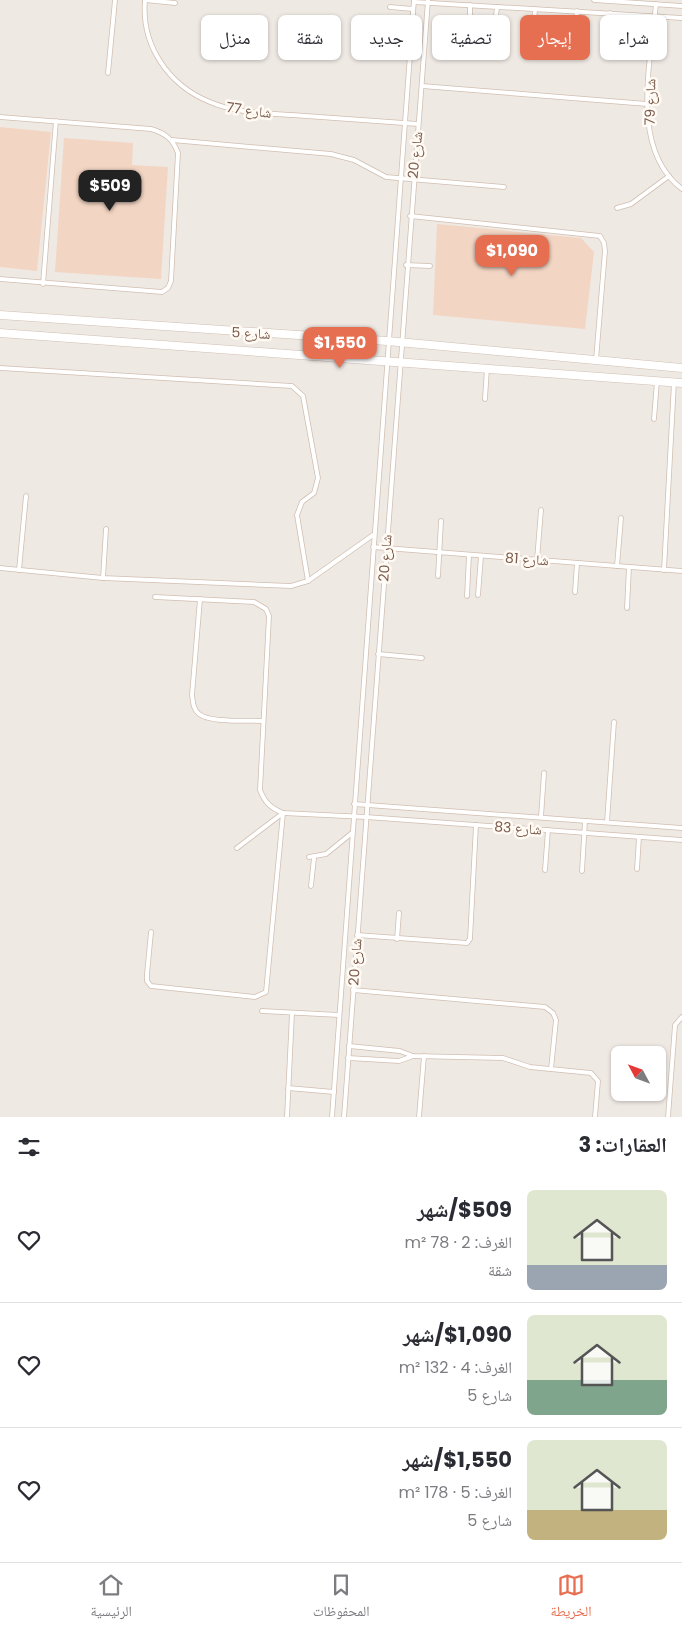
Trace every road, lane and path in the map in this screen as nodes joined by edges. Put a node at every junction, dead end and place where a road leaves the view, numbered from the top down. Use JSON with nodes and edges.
{"nodes":[{"id":1,"x":115,"y":0,"type":"edge"},
{"id":2,"x":145,"y":0,"type":"edge"},
{"id":3,"x":594,"y":0,"type":"edge"},
{"id":4,"x":414,"y":1,"type":"edge"},
{"id":5,"x":428,"y":2,"type":"edge"},
{"id":6,"x":175,"y":3,"type":"dead end"},
{"id":7,"x":656,"y":4,"type":"junction"},
{"id":8,"x":470,"y":5,"type":"junction"},
{"id":9,"x":497,"y":6,"type":"junction"},
{"id":10,"x":682,"y":6,"type":"edge"},
{"id":11,"x":390,"y":7,"type":"dead end"},
{"id":12,"x":536,"y":8,"type":"junction"},
{"id":13,"x":414,"y":9,"type":"junction"},
{"id":14,"x":576,"y":11,"type":"junction"},
{"id":15,"x":610,"y":13,"type":"joint"},
{"id":16,"x":470,"y":15,"type":"edge"},
{"id":17,"x":496,"y":15,"type":"edge"},
{"id":18,"x":535,"y":15,"type":"edge"},
{"id":19,"x":576,"y":15,"type":"edge"},
{"id":20,"x":640,"y":15,"type":"edge"},
{"id":21,"x":655,"y":15,"type":"edge"},
{"id":22,"x":667,"y":17,"type":"edge"},
{"id":23,"x":682,"y":18,"type":"edge"},
{"id":24,"x":651,"y":60,"type":"edge"},
{"id":25,"x":108,"y":73,"type":"dead end"},
{"id":26,"x":422,"y":86,"type":"junction"},
{"id":27,"x":647,"y":104,"type":"junction"},
{"id":28,"x":0,"y":117,"type":"edge"},
{"id":29,"x":56,"y":121,"type":"junction"},
{"id":30,"x":405,"y":123,"type":"junction"},
{"id":31,"x":418,"y":124,"type":"junction"},
{"id":32,"x":172,"y":140,"type":"junction"},
{"id":33,"x":669,"y":176,"type":"junction"},
{"id":34,"x":400,"y":178,"type":"junction"},
{"id":35,"x":412,"y":179,"type":"junction"},
{"id":36,"x":504,"y":187,"type":"dead end"},
{"id":37,"x":682,"y":189,"type":"edge"},
{"id":38,"x":617,"y":208,"type":"dead end"},
{"id":39,"x":410,"y":216,"type":"junction"},
{"id":40,"x":406,"y":265,"type":"junction"},
{"id":41,"x":430,"y":266,"type":"dead end"},
{"id":42,"x":0,"y":279,"type":"edge"},
{"id":43,"x":43,"y":284,"type":"junction"},
{"id":44,"x":0,"y":315,"type":"edge"},
{"id":45,"x":0,"y":333,"type":"edge"},
{"id":46,"x":387,"y":341,"type":"junction"},
{"id":47,"x":400,"y":342,"type":"junction"},
{"id":48,"x":386,"y":361,"type":"junction"},
{"id":49,"x":399,"y":362,"type":"junction"},
{"id":50,"x":596,"y":362,"type":"junction"},
{"id":51,"x":0,"y":368,"type":"edge"},
{"id":52,"x":487,"y":368,"type":"junction"},
{"id":53,"x":682,"y":368,"type":"edge"},
{"id":54,"x":657,"y":381,"type":"junction"},
{"id":55,"x":678,"y":383,"type":"edge"},
{"id":56,"x":485,"y":399,"type":"dead end"},
{"id":57,"x":654,"y":418,"type":"dead end"},
{"id":58,"x":26,"y":496,"type":"dead end"},
{"id":59,"x":541,"y":510,"type":"dead end"},
{"id":60,"x":621,"y":518,"type":"dead end"},
{"id":61,"x":441,"y":521,"type":"dead end"},
{"id":62,"x":106,"y":529,"type":"dead end"},
{"id":63,"x":373,"y":535,"type":"junction"},
{"id":64,"x":372,"y":547,"type":"junction"},
{"id":65,"x":385,"y":548,"type":"junction"},
{"id":66,"x":439,"y":553,"type":"junction"},
{"id":67,"x":469,"y":555,"type":"junction"},
{"id":68,"x":481,"y":556,"type":"junction"},
{"id":69,"x":537,"y":560,"type":"junction"},
{"id":70,"x":577,"y":563,"type":"junction"},
{"id":71,"x":617,"y":566,"type":"junction"},
{"id":72,"x":629,"y":567,"type":"junction"},
{"id":73,"x":0,"y":568,"type":"edge"},
{"id":74,"x":20,"y":570,"type":"junction"},
{"id":75,"x":664,"y":570,"type":"junction"},
{"id":76,"x":682,"y":571,"type":"edge"},
{"id":77,"x":438,"y":576,"type":"dead end"},
{"id":78,"x":103,"y":578,"type":"junction"},
{"id":79,"x":308,"y":581,"type":"junction"},
{"id":80,"x":575,"y":592,"type":"dead end"},
{"id":81,"x":478,"y":595,"type":"dead end"},
{"id":82,"x":467,"y":596,"type":"dead end"},
{"id":83,"x":154,"y":597,"type":"dead end"},
{"id":84,"x":200,"y":599,"type":"junction"},
{"id":85,"x":627,"y":608,"type":"dead end"},
{"id":86,"x":378,"y":654,"type":"junction"},
{"id":87,"x":422,"y":658,"type":"dead end"},
{"id":88,"x":263,"y":721,"type":"junction"},
{"id":89,"x":614,"y":722,"type":"dead end"},
{"id":90,"x":544,"y":773,"type":"dead end"},
{"id":91,"x":354,"y":804,"type":"junction"},
{"id":92,"x":366,"y":805,"type":"junction"},
{"id":93,"x":283,"y":813,"type":"junction"},
{"id":94,"x":353,"y":816,"type":"junction"},
{"id":95,"x":366,"y":817,"type":"junction"},
{"id":96,"x":541,"y":818,"type":"junction"},
{"id":97,"x":585,"y":821,"type":"junction"},
{"id":98,"x":607,"y":822,"type":"junction"},
{"id":99,"x":476,"y":825,"type":"junction"},
{"id":100,"x":682,"y":828,"type":"edge"},
{"id":101,"x":548,"y":830,"type":"junction"},
{"id":102,"x":352,"y":833,"type":"junction"},
{"id":103,"x":584,"y":833,"type":"junction"},
{"id":104,"x":638,"y":837,"type":"junction"},
{"id":105,"x":682,"y":840,"type":"edge"},
{"id":106,"x":237,"y":848,"type":"dead end"},
{"id":107,"x":309,"y":857,"type":"dead end"},
{"id":108,"x":314,"y":858,"type":"junction"},
{"id":109,"x":636,"y":869,"type":"dead end"},
{"id":110,"x":545,"y":870,"type":"dead end"},
{"id":111,"x":582,"y":871,"type":"dead end"},
{"id":112,"x":311,"y":886,"type":"dead end"},
{"id":113,"x":348,"y":894,"type":"junction"},
{"id":114,"x":360,"y":895,"type":"junction"},
{"id":115,"x":399,"y":912,"type":"dead end"},
{"id":116,"x":151,"y":932,"type":"dead end"},
{"id":117,"x":357,"y":935,"type":"junction"},
{"id":118,"x":397,"y":939,"type":"junction"},
{"id":119,"x":353,"y":990,"type":"junction"},
{"id":120,"x":262,"y":1011,"type":"dead end"},
{"id":121,"x":292,"y":1013,"type":"junction"},
{"id":122,"x":339,"y":1015,"type":"junction"},
{"id":123,"x":682,"y":1017,"type":"edge"},
{"id":124,"x":349,"y":1046,"type":"junction"},
{"id":125,"x":413,"y":1056,"type":"junction"},
{"id":126,"x":424,"y":1056,"type":"junction"},
{"id":127,"x":348,"y":1058,"type":"junction"},
{"id":128,"x":552,"y":1069,"type":"junction"},
{"id":129,"x":288,"y":1088,"type":"junction"},
{"id":130,"x":334,"y":1092,"type":"junction"},
{"id":131,"x":287,"y":1117,"type":"edge"},
{"id":132,"x":332,"y":1117,"type":"edge"},
{"id":133,"x":344,"y":1117,"type":"edge"},
{"id":134,"x":419,"y":1117,"type":"edge"},
{"id":135,"x":595,"y":1117,"type":"edge"},
{"id":136,"x":668,"y":1117,"type":"edge"}],
"edges":[{"from":1,"to":25,"type":"lane"},
{"from":2,"to":6,"type":"lane"},
{"from":2,"to":30,"type":"lane","name":"شارع 77"},
{"from":3,"to":7,"type":"lane"},
{"from":4,"to":5,"type":"lane"},
{"from":4,"to":13,"type":"lane","name":"شارع 20"},
{"from":5,"to":8,"type":"lane"},
{"from":5,"to":26,"type":"lane","name":"شارع 20"},
{"from":7,"to":10,"type":"lane"},
{"from":7,"to":21,"type":"lane","name":"شارع 79"},
{"from":8,"to":9,"type":"lane"},
{"from":8,"to":16,"type":"lane"},
{"from":9,"to":12,"type":"lane"},
{"from":9,"to":17,"type":"lane"},
{"from":11,"to":13,"type":"lane"},
{"from":12,"to":14,"type":"lane"},
{"from":12,"to":18,"type":"lane"},
{"from":13,"to":30,"type":"lane","name":"شارع 20"},
{"from":14,"to":15,"type":"lane"},
{"from":14,"to":19,"type":"lane"},
{"from":15,"to":20,"type":"lane"},
{"from":22,"to":23,"type":"lane"},
{"from":24,"to":27,"type":"lane","name":"شارع 79"},
{"from":26,"to":27,"type":"lane"},
{"from":26,"to":31,"type":"lane","name":"شارع 20"},
{"from":27,"to":33,"type":"lane","name":"شارع 79"},
{"from":28,"to":29,"type":"lane"},
{"from":29,"to":32,"type":"lane"},
{"from":29,"to":43,"type":"lane"},
{"from":30,"to":31,"type":"lane","name":"شارع 77"},
{"from":30,"to":34,"type":"lane","name":"شارع 20"},
{"from":31,"to":35,"type":"lane","name":"شارع 20"},
{"from":32,"to":34,"type":"lane"},
{"from":32,"to":43,"type":"lane"},
{"from":33,"to":37,"type":"lane","name":"شارع 79"},
{"from":33,"to":38,"type":"lane"},
{"from":34,"to":35,"type":"lane"},
{"from":34,"to":46,"type":"lane","name":"شارع 20"},
{"from":35,"to":36,"type":"lane"},
{"from":35,"to":39,"type":"lane","name":"شارع 20"},
{"from":39,"to":40,"type":"lane","name":"شارع 20"},
{"from":39,"to":50,"type":"lane"},
{"from":40,"to":41,"type":"lane"},
{"from":40,"to":47,"type":"lane","name":"شارع 20"},
{"from":42,"to":43,"type":"lane"},
{"from":44,"to":46,"type":"street","name":"شارع 5"},
{"from":45,"to":48,"type":"street","name":"شارع 5"},
{"from":46,"to":47,"type":"street","name":"شارع 5"},
{"from":46,"to":48,"type":"lane","name":"شارع 20"},
{"from":47,"to":49,"type":"lane","name":"شارع 20"},
{"from":47,"to":50,"type":"street","name":"شارع 5"},
{"from":48,"to":49,"type":"street","name":"شارع 5"},
{"from":48,"to":63,"type":"lane","name":"شارع 20"},
{"from":49,"to":52,"type":"street","name":"شارع 5"},
{"from":49,"to":65,"type":"lane","name":"شارع 20"},
{"from":50,"to":53,"type":"street","name":"شارع 5"},
{"from":51,"to":79,"type":"lane"},
{"from":52,"to":54,"type":"street","name":"شارع 5"},
{"from":52,"to":56,"type":"lane"},
{"from":54,"to":55,"type":"street","name":"شارع 5"},
{"from":54,"to":57,"type":"lane"},
{"from":55,"to":75,"type":"lane"},
{"from":58,"to":74,"type":"lane"},
{"from":59,"to":69,"type":"lane"},
{"from":60,"to":71,"type":"lane"},
{"from":61,"to":66,"type":"lane"},
{"from":62,"to":78,"type":"lane"},
{"from":63,"to":64,"type":"lane","name":"شارع 20"},
{"from":63,"to":79,"type":"lane"},
{"from":64,"to":65,"type":"lane","name":"شارع 81"},
{"from":64,"to":91,"type":"lane","name":"شارع 20"},
{"from":65,"to":66,"type":"lane","name":"شارع 81"},
{"from":65,"to":86,"type":"lane","name":"شارع 20"},
{"from":66,"to":67,"type":"lane","name":"شارع 81"},
{"from":66,"to":77,"type":"lane"},
{"from":67,"to":68,"type":"lane","name":"شارع 81"},
{"from":67,"to":82,"type":"lane"},
{"from":68,"to":69,"type":"lane","name":"شارع 81"},
{"from":68,"to":81,"type":"lane"},
{"from":69,"to":70,"type":"lane","name":"شارع 81"},
{"from":70,"to":71,"type":"lane","name":"شارع 81"},
{"from":70,"to":80,"type":"lane"},
{"from":71,"to":72,"type":"lane","name":"شارع 81"},
{"from":72,"to":75,"type":"lane","name":"شارع 81"},
{"from":72,"to":85,"type":"lane"},
{"from":73,"to":74,"type":"lane"},
{"from":74,"to":78,"type":"lane"},
{"from":75,"to":76,"type":"lane","name":"شارع 81"},
{"from":78,"to":79,"type":"lane"},
{"from":83,"to":84,"type":"lane"},
{"from":84,"to":88,"type":"lane"},
{"from":84,"to":88,"type":"lane"},
{"from":86,"to":87,"type":"lane"},
{"from":86,"to":92,"type":"lane","name":"شارع 20"},
{"from":88,"to":93,"type":"lane"},
{"from":89,"to":98,"type":"lane"},
{"from":90,"to":96,"type":"lane"},
{"from":91,"to":92,"type":"lane","name":"شارع 83"},
{"from":91,"to":94,"type":"lane","name":"شارع 20"},
{"from":92,"to":95,"type":"lane","name":"شارع 20"},
{"from":92,"to":96,"type":"lane","name":"شارع 83"},
{"from":93,"to":94,"type":"lane","name":"شارع 83"},
{"from":93,"to":106,"type":"lane"},
{"from":93,"to":116,"type":"lane"},
{"from":94,"to":95,"type":"lane","name":"شارع 83"},
{"from":94,"to":102,"type":"lane","name":"شارع 20"},
{"from":95,"to":99,"type":"lane","name":"شارع 83"},
{"from":95,"to":114,"type":"lane","name":"شارع 20"},
{"from":96,"to":97,"type":"lane","name":"شارع 83"},
{"from":97,"to":98,"type":"lane","name":"شارع 83"},
{"from":97,"to":103,"type":"lane"},
{"from":98,"to":100,"type":"lane","name":"شارع 83"},
{"from":99,"to":101,"type":"lane","name":"شارع 83"},
{"from":99,"to":118,"type":"lane"},
{"from":101,"to":103,"type":"lane","name":"شارع 83"},
{"from":101,"to":110,"type":"lane"},
{"from":102,"to":108,"type":"lane"},
{"from":102,"to":113,"type":"lane","name":"شارع 20"},
{"from":103,"to":104,"type":"lane","name":"شارع 83"},
{"from":103,"to":111,"type":"lane"},
{"from":104,"to":105,"type":"lane","name":"شارع 83"},
{"from":104,"to":109,"type":"lane"},
{"from":107,"to":108,"type":"lane"},
{"from":108,"to":112,"type":"lane"},
{"from":113,"to":114,"type":"lane"},
{"from":113,"to":122,"type":"lane","name":"شارع 20"},
{"from":114,"to":117,"type":"lane","name":"شارع 20"},
{"from":115,"to":118,"type":"lane"},
{"from":117,"to":118,"type":"lane"},
{"from":117,"to":119,"type":"lane","name":"شارع 20"},
{"from":119,"to":124,"type":"lane","name":"شارع 20"},
{"from":119,"to":128,"type":"lane"},
{"from":120,"to":121,"type":"lane"},
{"from":121,"to":122,"type":"lane"},
{"from":121,"to":129,"type":"lane"},
{"from":122,"to":130,"type":"lane","name":"شارع 20"},
{"from":123,"to":136,"type":"lane"},
{"from":124,"to":125,"type":"lane"},
{"from":124,"to":127,"type":"lane","name":"شارع 20"},
{"from":125,"to":126,"type":"lane"},
{"from":125,"to":127,"type":"lane"},
{"from":126,"to":128,"type":"lane"},
{"from":126,"to":134,"type":"lane"},
{"from":127,"to":133,"type":"lane","name":"شارع 20"},
{"from":128,"to":135,"type":"lane"},
{"from":129,"to":130,"type":"lane"},
{"from":129,"to":131,"type":"lane"},
{"from":130,"to":132,"type":"lane","name":"شارع 20"}]}
